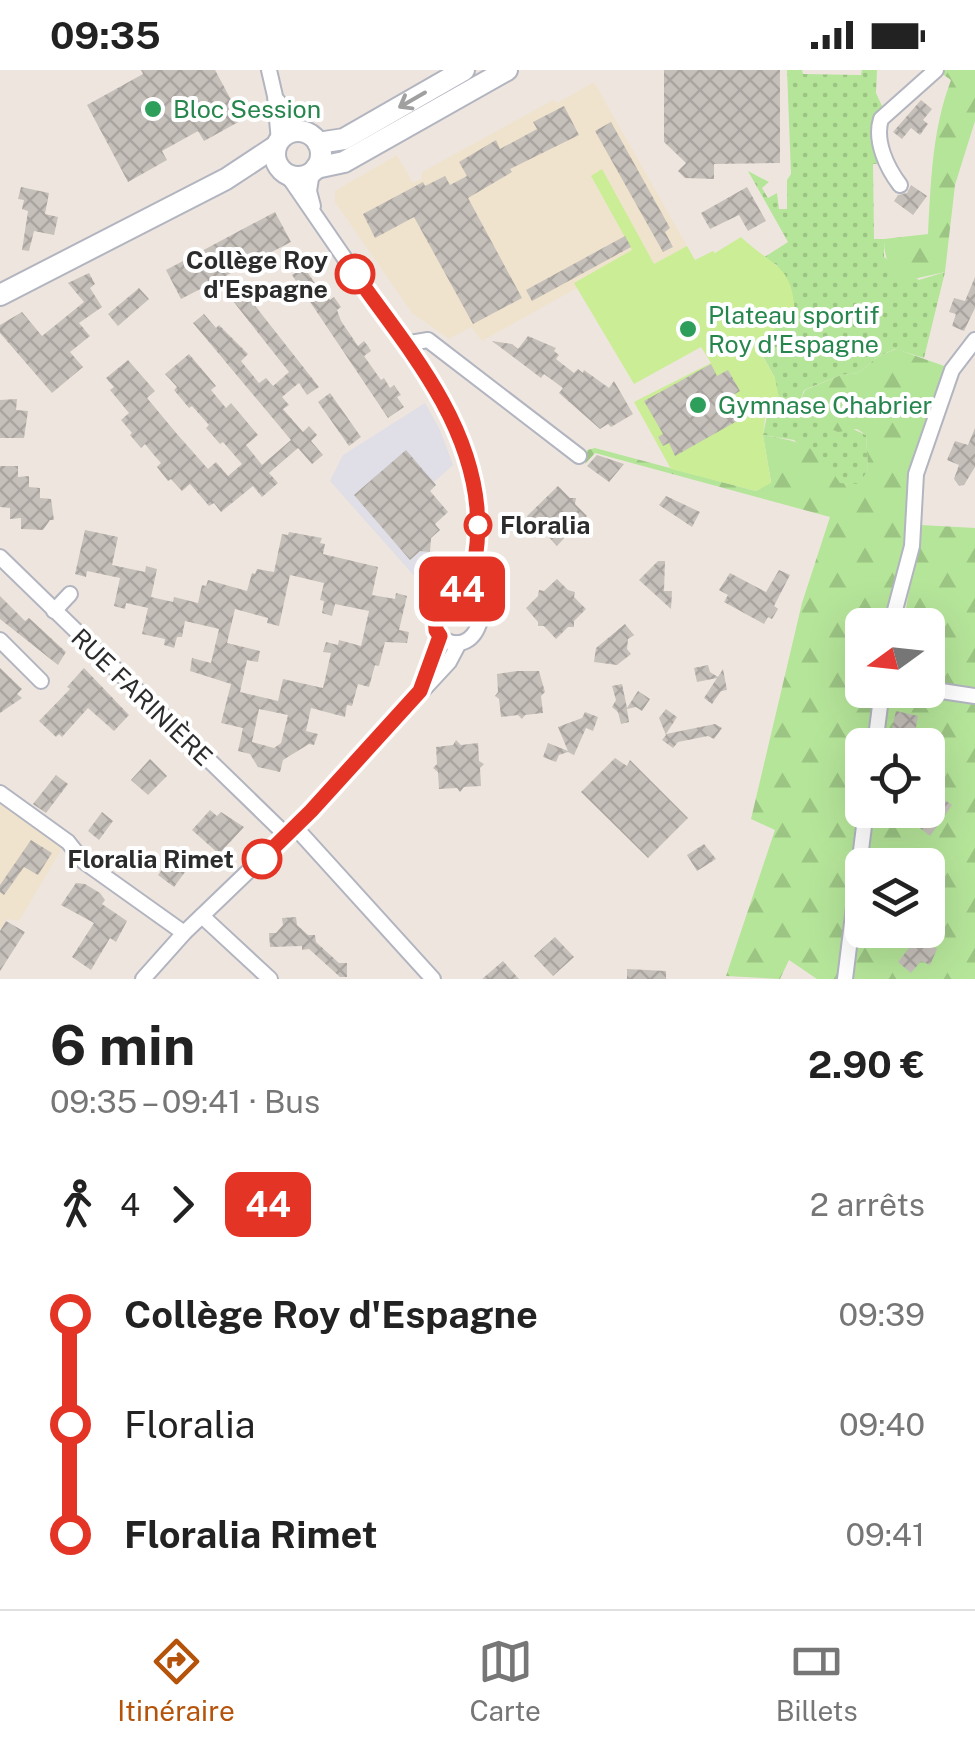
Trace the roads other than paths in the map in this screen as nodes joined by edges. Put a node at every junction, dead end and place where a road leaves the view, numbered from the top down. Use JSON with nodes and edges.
{"nodes":[{"id":1,"x":269,"y":70,"type":"edge"},
{"id":2,"x":464,"y":70,"type":"edge"},
{"id":3,"x":508,"y":70,"type":"edge"},
{"id":4,"x":936,"y":70,"type":"edge"},
{"id":5,"x":284,"y":140,"type":"junction"},
{"id":6,"x":318,"y":143,"type":"junction"},
{"id":7,"x":314,"y":170,"type":"junction"},
{"id":8,"x":284,"y":172,"type":"junction"},
{"id":9,"x":226,"y":180,"type":"junction"},
{"id":10,"x":900,"y":185,"type":"dead end"},
{"id":11,"x":314,"y":212,"type":"junction"},
{"id":12,"x":0,"y":295,"type":"edge"},
{"id":13,"x":975,"y":340,"type":"edge"},
{"id":14,"x":404,"y":344,"type":"junction"},
{"id":15,"x":579,"y":456,"type":"dead end"},
{"id":16,"x":479,"y":533,"type":"junction"},
{"id":17,"x":0,"y":557,"type":"edge"},
{"id":18,"x":70,"y":594,"type":"dead end"},
{"id":19,"x":455,"y":598,"type":"junction"},
{"id":20,"x":896,"y":608,"type":"edge"},
{"id":21,"x":476,"y":610,"type":"junction"},
{"id":22,"x":54,"y":611,"type":"junction"},
{"id":23,"x":440,"y":636,"type":"junction"},
{"id":24,"x":0,"y":640,"type":"edge"},
{"id":25,"x":458,"y":643,"type":"junction"},
{"id":26,"x":40,"y":681,"type":"dead end"},
{"id":27,"x":420,"y":691,"type":"junction"},
{"id":28,"x":945,"y":692,"type":"edge"},
{"id":29,"x":975,"y":696,"type":"edge"},
{"id":30,"x":0,"y":793,"type":"edge"},
{"id":31,"x":864,"y":828,"type":"edge"},
{"id":32,"x":290,"y":831,"type":"junction"},
{"id":33,"x":202,"y":916,"type":"junction"},
{"id":34,"x":184,"y":934,"type":"junction"},
{"id":35,"x":143,"y":979,"type":"edge"},
{"id":36,"x":270,"y":979,"type":"edge"},
{"id":37,"x":433,"y":979,"type":"edge"},
{"id":38,"x":845,"y":979,"type":"edge"}],
"edges":[{"from":1,"to":5,"type":"street"},
{"from":2,"to":6,"type":"street","one_way":true},
{"from":3,"to":7,"type":"street"},
{"from":4,"to":10,"type":"street"},
{"from":5,"to":6,"type":"street"},
{"from":5,"to":8,"type":"street"},
{"from":5,"to":9,"type":"street"},
{"from":6,"to":7,"type":"street"},
{"from":7,"to":8,"type":"street"},
{"from":7,"to":11,"type":"street"},
{"from":8,"to":9,"type":"street"},
{"from":8,"to":11,"type":"street"},
{"from":9,"to":12,"type":"street"},
{"from":11,"to":14,"type":"street"},
{"from":13,"to":20,"type":"street"},
{"from":14,"to":15,"type":"street"},
{"from":14,"to":16,"type":"street"},
{"from":16,"to":19,"type":"street"},
{"from":16,"to":21,"type":"street"},
{"from":17,"to":22,"type":"street","name":"RUE FARINIÈRE"},
{"from":18,"to":22,"type":"street"},
{"from":19,"to":21,"type":"street"},
{"from":19,"to":23,"type":"street"},
{"from":21,"to":25,"type":"street"},
{"from":22,"to":32,"type":"street","name":"RUE FARINIÈRE"},
{"from":23,"to":25,"type":"street"},
{"from":23,"to":27,"type":"street"},
{"from":24,"to":26,"type":"street"},
{"from":25,"to":27,"type":"street"},
{"from":27,"to":32,"type":"street"},
{"from":28,"to":29,"type":"street"},
{"from":30,"to":34,"type":"street"},
{"from":31,"to":38,"type":"street"},
{"from":32,"to":33,"type":"street"},
{"from":32,"to":37,"type":"street","name":"RUE FARINIÈRE"},
{"from":33,"to":34,"type":"street"},
{"from":33,"to":36,"type":"street"},
{"from":34,"to":35,"type":"street"}]}
